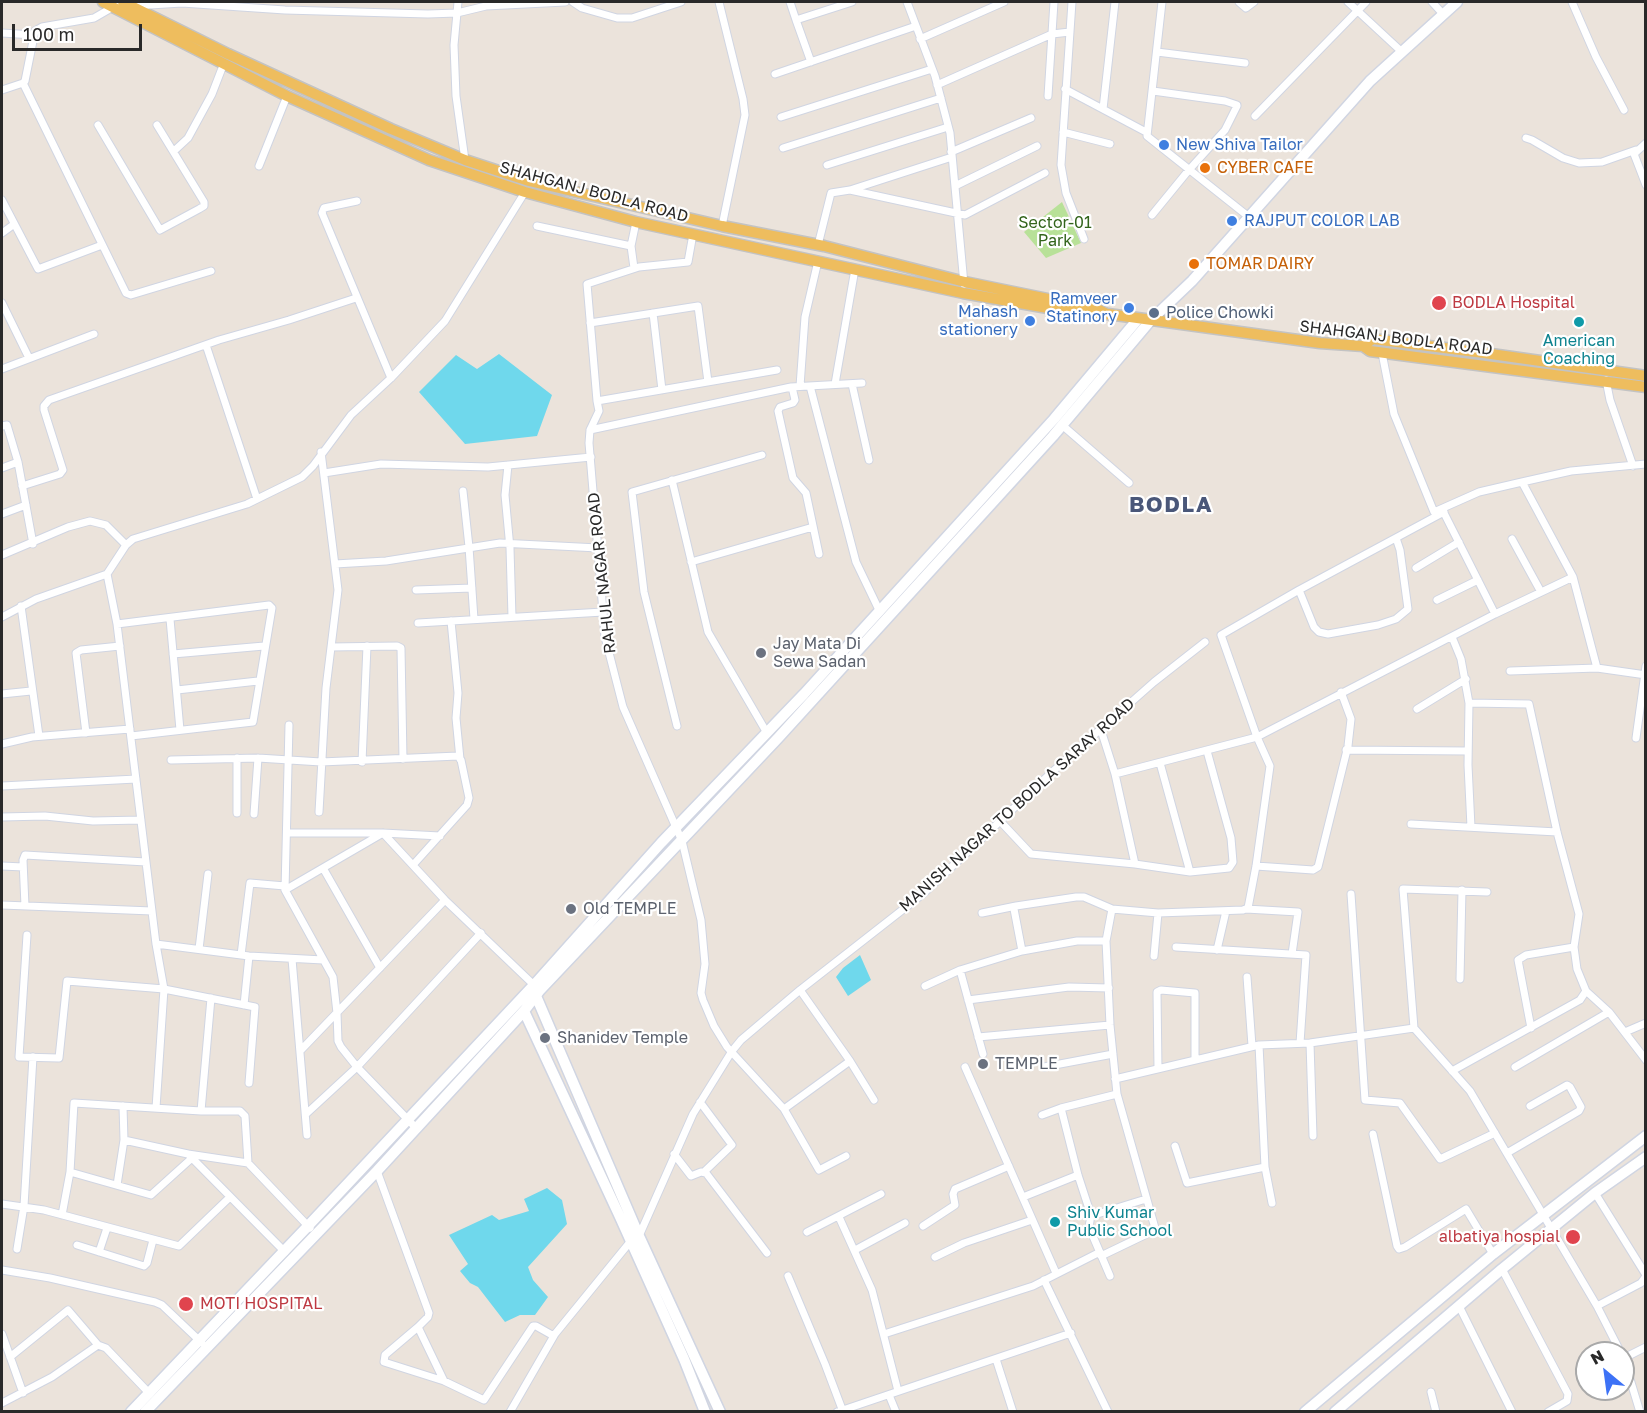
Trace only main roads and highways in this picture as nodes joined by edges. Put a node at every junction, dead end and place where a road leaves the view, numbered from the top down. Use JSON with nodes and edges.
{"nodes":[{"id":1,"x":1457,"y":2,"type":"edge"},
{"id":2,"x":118,"y":4,"type":"edge"},
{"id":3,"x":778,"y":237,"type":"junction"},
{"id":4,"x":776,"y":252,"type":"junction"},
{"id":5,"x":964,"y":287,"type":"junction"},
{"id":6,"x":1137,"y":319,"type":"junction"},
{"id":7,"x":1150,"y":321,"type":"junction"},
{"id":8,"x":1363,"y":346,"type":"junction"},
{"id":9,"x":1646,"y":376,"type":"edge"},
{"id":10,"x":1646,"y":387,"type":"edge"},
{"id":11,"x":882,"y":614,"type":"junction"},
{"id":12,"x":537,"y":990,"type":"junction"},
{"id":13,"x":524,"y":1011,"type":"junction"},
{"id":14,"x":1646,"y":1136,"type":"edge"},
{"id":15,"x":1646,"y":1157,"type":"edge"},
{"id":16,"x":312,"y":1230,"type":"junction"},
{"id":17,"x":635,"y":1239,"type":"junction"},
{"id":18,"x":152,"y":1396,"type":"junction"},
{"id":19,"x":1347,"y":1407,"type":"edge"},
{"id":20,"x":131,"y":1412,"type":"edge"},
{"id":21,"x":145,"y":1412,"type":"edge"},
{"id":22,"x":705,"y":1412,"type":"edge"},
{"id":23,"x":720,"y":1412,"type":"edge"},
{"id":24,"x":1305,"y":1412,"type":"edge"},
{"id":25,"x":1335,"y":1412,"type":"edge"}],
"edges":[{"from":1,"to":7,"type":"main road"},
{"from":2,"to":3,"type":"main road","name":"SHAHGANJ BODLA ROAD"},
{"from":2,"to":4,"type":"main road","name":"SHAHGANJ BODLA ROAD"},
{"from":3,"to":4,"type":"main road"},
{"from":3,"to":5,"type":"main road","name":"SHAHGANJ BODLA ROAD"},
{"from":4,"to":5,"type":"main road","name":"SHAHGANJ BODLA ROAD"},
{"from":5,"to":6,"type":"main road","name":"SHAHGANJ BODLA ROAD"},
{"from":6,"to":7,"type":"main road","name":"SHAHGANJ BODLA ROAD"},
{"from":6,"to":11,"type":"main road"},
{"from":7,"to":8,"type":"main road","name":"SHAHGANJ BODLA ROAD"},
{"from":7,"to":11,"type":"main road"},
{"from":8,"to":9,"type":"main road"},
{"from":8,"to":10,"type":"main road","name":"SHAHGANJ BODLA ROAD"},
{"from":11,"to":12,"type":"main road"},
{"from":11,"to":12,"type":"main road"},
{"from":12,"to":13,"type":"main road"},
{"from":12,"to":16,"type":"main road"},
{"from":12,"to":17,"type":"main road"},
{"from":13,"to":16,"type":"main road"},
{"from":13,"to":17,"type":"main road"},
{"from":14,"to":24,"type":"main road"},
{"from":15,"to":19,"type":"main road"},
{"from":16,"to":18,"type":"main road"},
{"from":17,"to":22,"type":"main road"},
{"from":17,"to":23,"type":"main road"},
{"from":18,"to":20,"type":"main road"},
{"from":18,"to":21,"type":"main road"},
{"from":19,"to":25,"type":"main road"}]}
